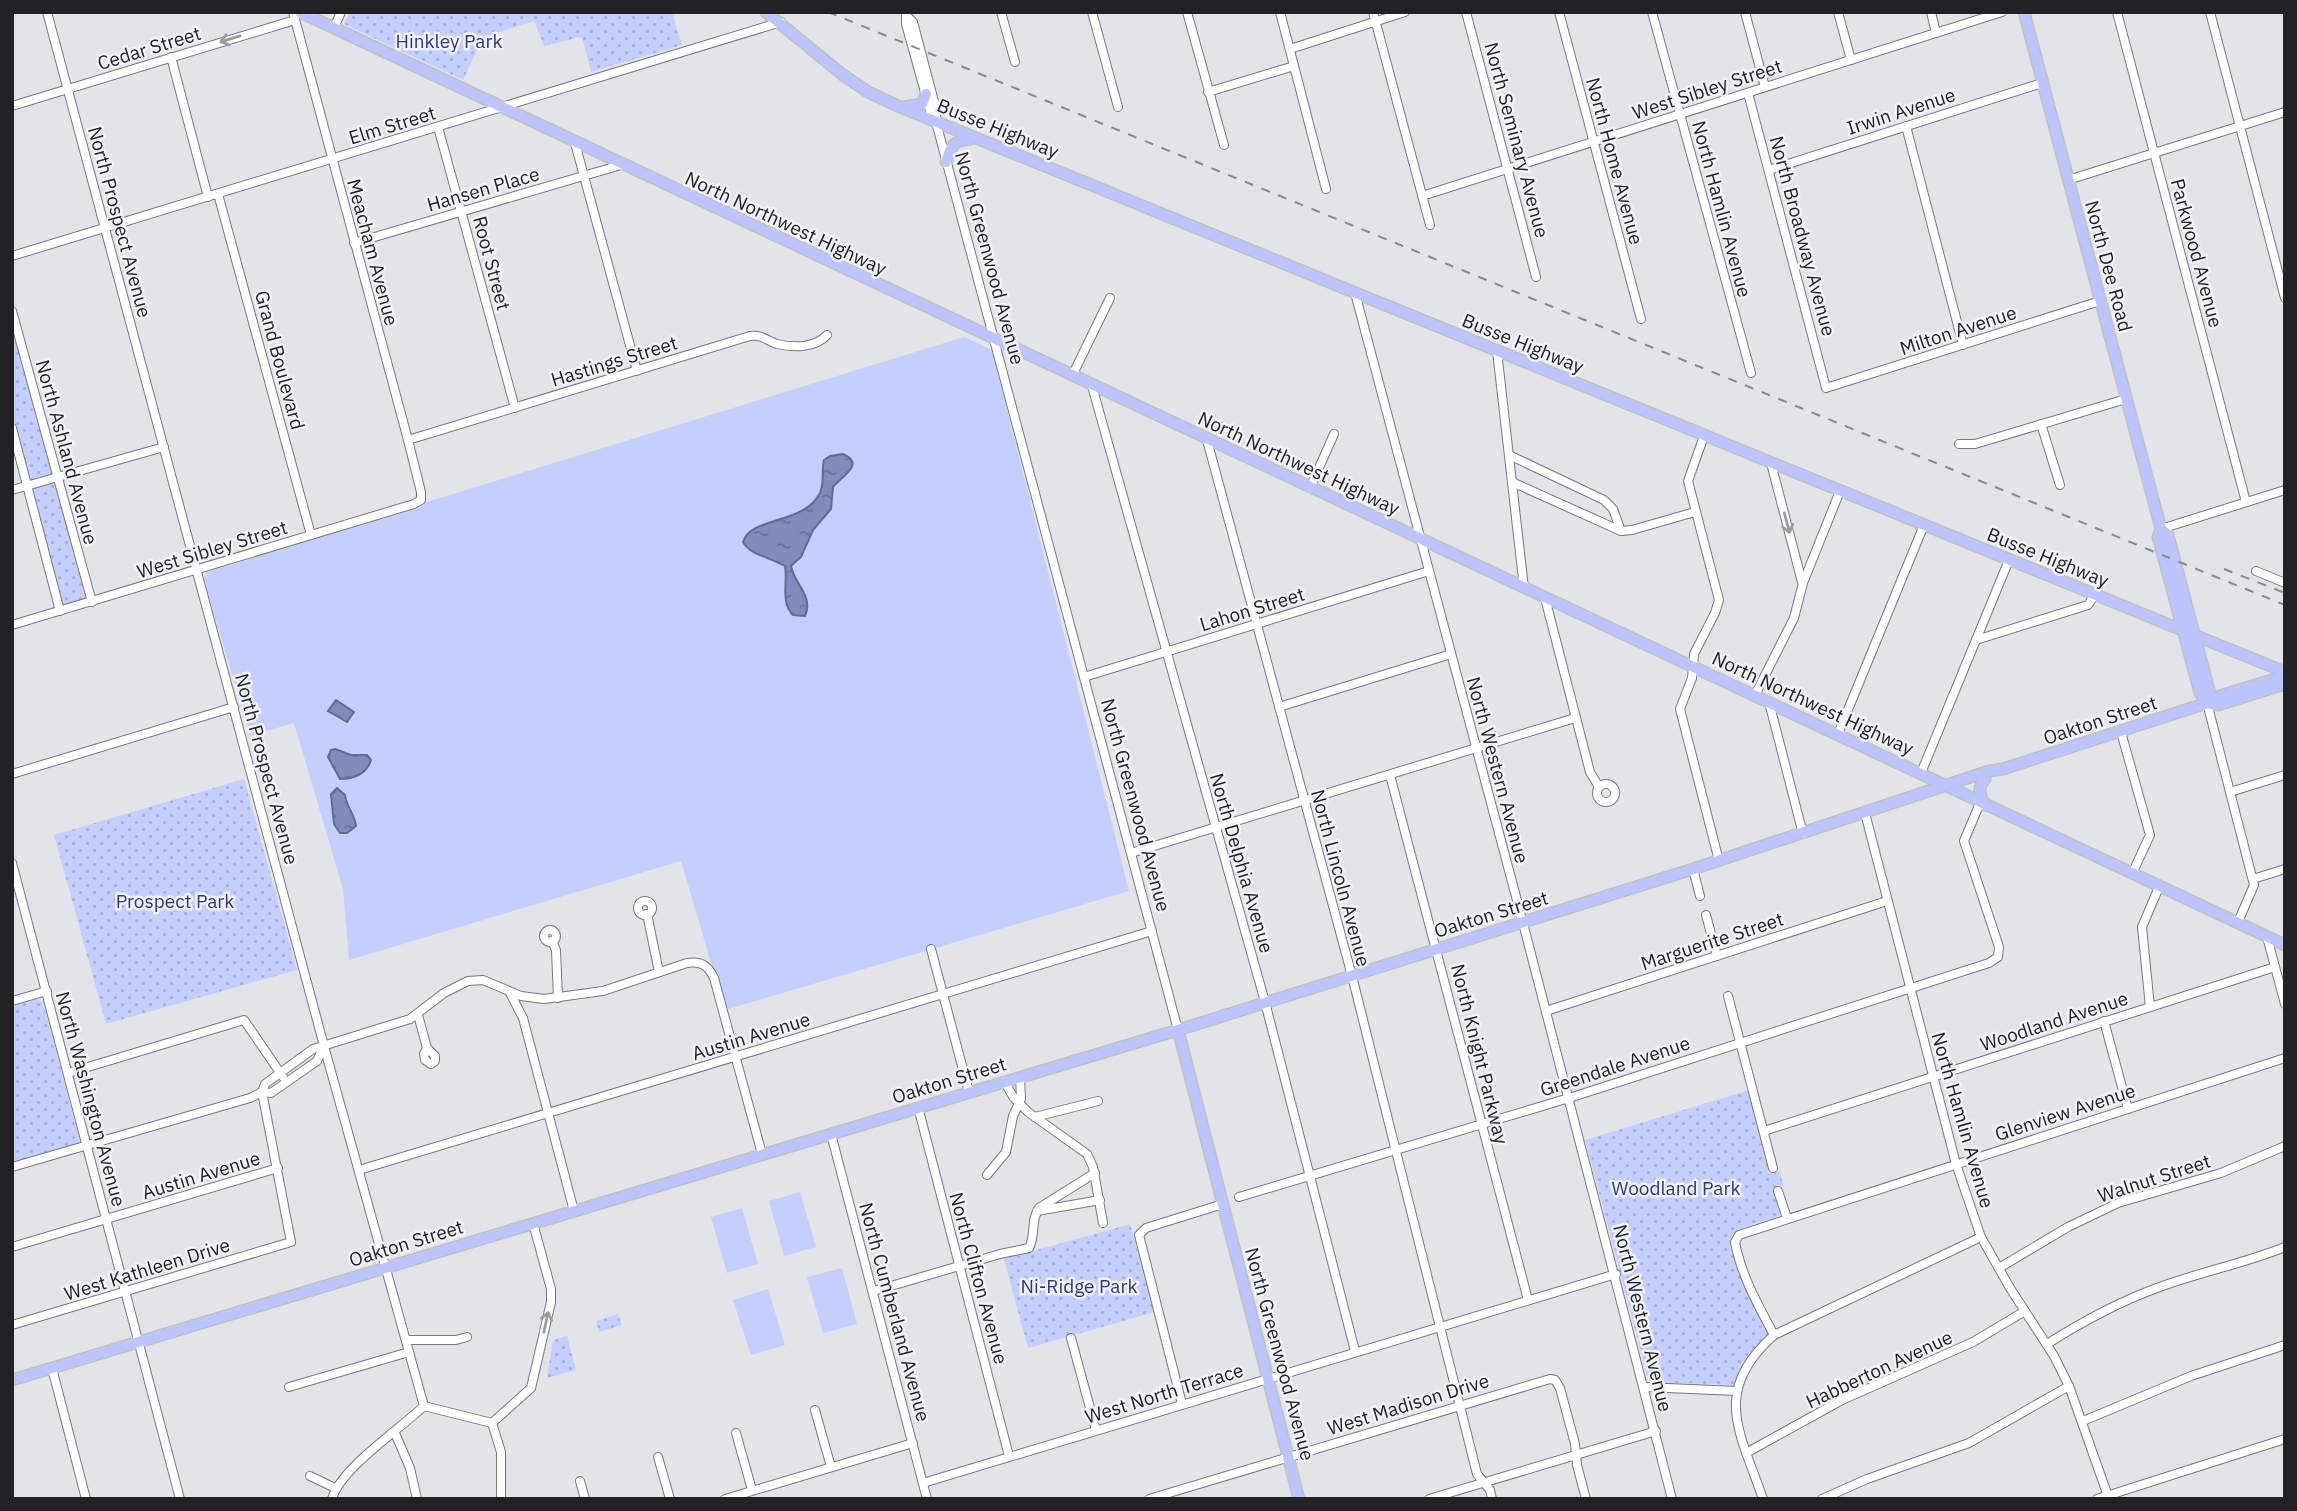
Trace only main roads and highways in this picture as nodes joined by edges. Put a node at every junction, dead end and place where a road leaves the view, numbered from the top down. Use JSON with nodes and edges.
{"nodes":[{"id":1,"x":766,"y":12,"type":"edge"},
{"id":2,"x":2024,"y":12,"type":"edge"},
{"id":3,"x":296,"y":15,"type":"edge"},
{"id":4,"x":926,"y":94,"type":"road end"},
{"id":5,"x":900,"y":107,"type":"junction"},
{"id":6,"x":976,"y":138,"type":"junction"},
{"id":7,"x":946,"y":162,"type":"road end"},
{"id":8,"x":2161,"y":529,"type":"junction"},
{"id":9,"x":2175,"y":600,"type":"junction"},
{"id":10,"x":2161,"y":621,"type":"junction"},
{"id":11,"x":2189,"y":632,"type":"junction"},
{"id":12,"x":2285,"y":674,"type":"edge"},
{"id":13,"x":2285,"y":684,"type":"edge"},
{"id":14,"x":2207,"y":704,"type":"junction"},
{"id":15,"x":2003,"y":769,"type":"junction"},
{"id":16,"x":1918,"y":772,"type":"junction"},
{"id":17,"x":1984,"y":779,"type":"junction"},
{"id":18,"x":1948,"y":787,"type":"junction"},
{"id":19,"x":1914,"y":795,"type":"junction"},
{"id":20,"x":1893,"y":804,"type":"junction"},
{"id":21,"x":1983,"y":804,"type":"junction"},
{"id":22,"x":2285,"y":945,"type":"edge"},
{"id":23,"x":1178,"y":1030,"type":"junction"},
{"id":24,"x":12,"y":1380,"type":"edge"},
{"id":25,"x":1300,"y":1499,"type":"edge"}],
"edges":[{"from":1,"to":5,"type":"main road","name":"Busse Highway"},
{"from":2,"to":8,"type":"main road","name":"North Dee Road"},
{"from":3,"to":16,"type":"main road","name":"North Northwest Highway"},
{"from":4,"to":5,"type":"main road"},
{"from":5,"to":6,"type":"main road","name":"Busse Highway"},
{"from":6,"to":7,"type":"main road"},
{"from":6,"to":10,"type":"main road","name":"Busse Highway"},
{"from":8,"to":9,"type":"main road","name":"North Dee Road"},
{"from":8,"to":11,"type":"main road","name":"North Dee Road"},
{"from":9,"to":10,"type":"main road"},
{"from":9,"to":11,"type":"main road","name":"North Dee Road"},
{"from":10,"to":11,"type":"main road","name":"Busse Highway"},
{"from":11,"to":12,"type":"main road","name":"Busse Highway"},
{"from":11,"to":14,"type":"main road","name":"North Dee Road"},
{"from":12,"to":14,"type":"main road","name":"Oakton Street"},
{"from":13,"to":14,"type":"main road","name":"Oakton Street"},
{"from":14,"to":15,"type":"main road","name":"Oakton Street"},
{"from":15,"to":17,"type":"main road","name":"Oakton Street"},
{"from":15,"to":18,"type":"main road","name":"Oakton Street"},
{"from":16,"to":18,"type":"main road","name":"North Northwest Highway"},
{"from":16,"to":19,"type":"main road"},
{"from":17,"to":18,"type":"main road","name":"Oakton Street"},
{"from":17,"to":21,"type":"main road"},
{"from":18,"to":19,"type":"main road","name":"Oakton Street"},
{"from":18,"to":20,"type":"main road","name":"Oakton Street"},
{"from":18,"to":21,"type":"main road","name":"North Northwest Highway"},
{"from":19,"to":20,"type":"main road","name":"Oakton Street"},
{"from":20,"to":23,"type":"main road","name":"Oakton Street"},
{"from":21,"to":22,"type":"main road","name":"North Northwest Highway"},
{"from":23,"to":24,"type":"main road","name":"Oakton Street"},
{"from":23,"to":25,"type":"main road","name":"North Greenwood Avenue"}]}
